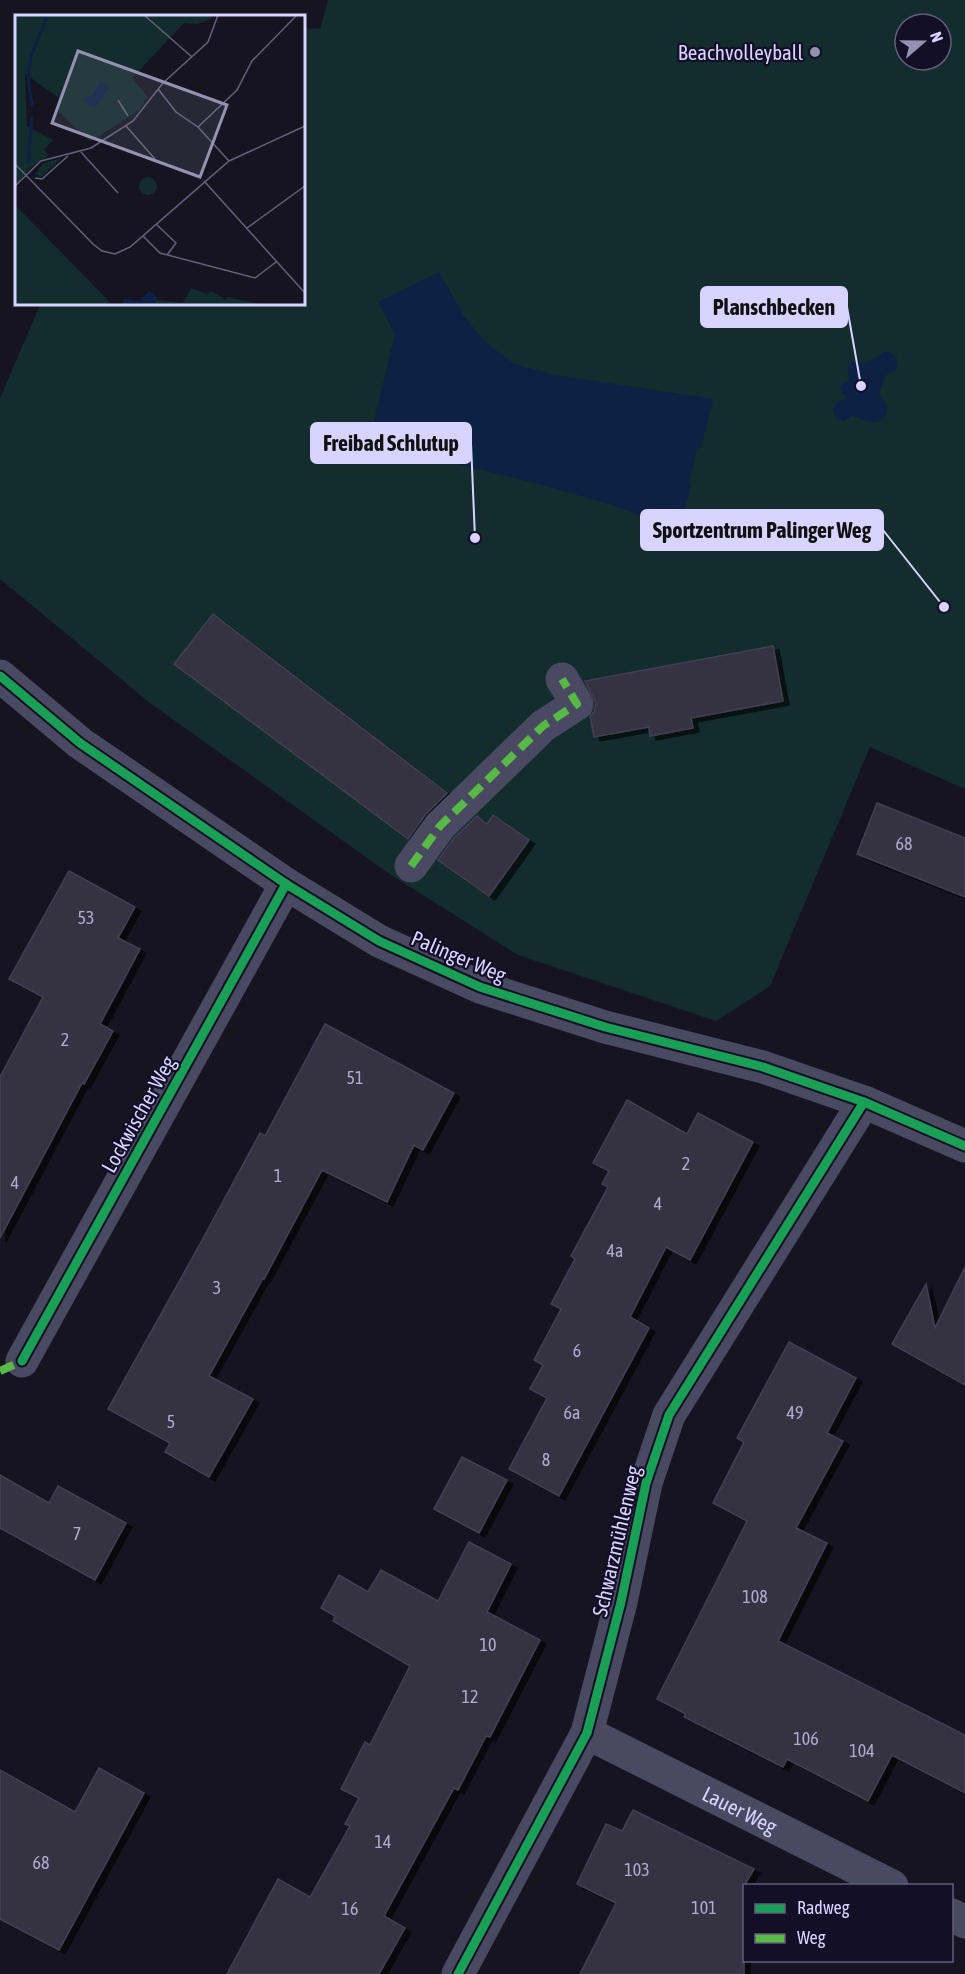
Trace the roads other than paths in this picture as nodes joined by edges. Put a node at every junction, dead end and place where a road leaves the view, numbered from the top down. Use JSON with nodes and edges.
{"nodes":[{"id":1,"x":0,"y":676,"type":"edge"},
{"id":2,"x":562,"y":679,"type":"dead end"},
{"id":3,"x":411,"y":866,"type":"dead end"},
{"id":4,"x":286,"y":884,"type":"junction"},
{"id":5,"x":864,"y":1102,"type":"junction"},
{"id":6,"x":965,"y":1146,"type":"edge"},
{"id":7,"x":22,"y":1361,"type":"dead end"},
{"id":8,"x":587,"y":1733,"type":"junction"},
{"id":9,"x":888,"y":1884,"type":"edge"},
{"id":10,"x":458,"y":1974,"type":"edge"}],
"edges":[{"from":1,"to":4,"type":"street","name":"Palinger Weg"},
{"from":2,"to":3,"type":"street"},
{"from":4,"to":5,"type":"street","name":"Palinger Weg"},
{"from":4,"to":7,"type":"street","name":"Lockwischer Weg"},
{"from":5,"to":6,"type":"street","name":"Palinger Weg"},
{"from":5,"to":8,"type":"street","name":"Schwarzmühlenweg"},
{"from":8,"to":9,"type":"street","name":"Lauer Weg"},
{"from":8,"to":10,"type":"street","name":"Schwarzmühlenweg"}]}
